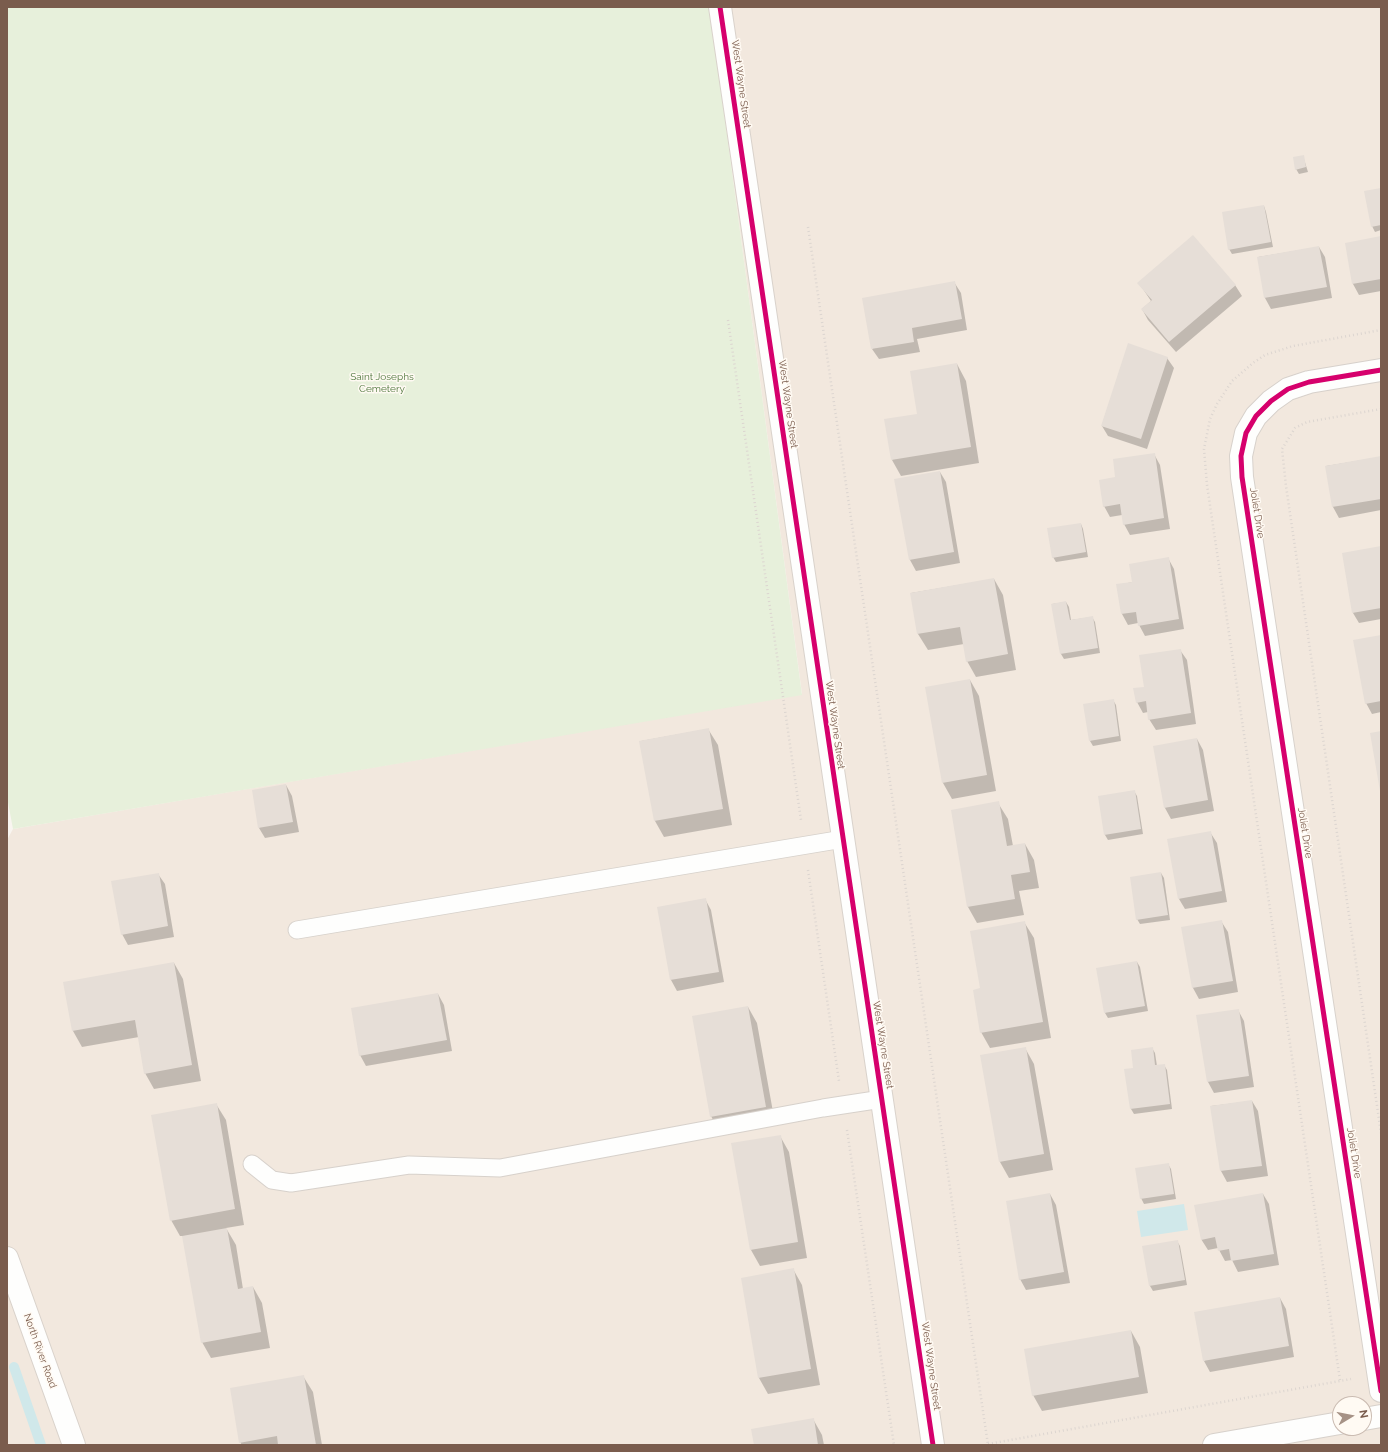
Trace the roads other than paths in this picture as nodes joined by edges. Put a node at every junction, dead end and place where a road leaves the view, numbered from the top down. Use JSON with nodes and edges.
{"nodes":[{"id":1,"x":720,"y":7,"type":"edge"},
{"id":2,"x":1381,"y":370,"type":"edge"},
{"id":3,"x":843,"y":839,"type":"junction"},
{"id":4,"x":297,"y":930,"type":"dead end"},
{"id":5,"x":882,"y":1099,"type":"junction"},
{"id":6,"x":252,"y":1164,"type":"dead end"},
{"id":7,"x":7,"y":1258,"type":"edge"},
{"id":8,"x":1380,"y":1382,"type":"edge"},
{"id":9,"x":1332,"y":1424,"type":"edge"},
{"id":10,"x":74,"y":1445,"type":"edge"},
{"id":11,"x":933,"y":1445,"type":"edge"},
{"id":12,"x":1214,"y":1445,"type":"edge"}],
"edges":[{"from":1,"to":3,"type":"street","name":"West Wayne Street"},
{"from":2,"to":8,"type":"street","name":"Joliet Drive"},
{"from":3,"to":4,"type":"lane"},
{"from":3,"to":5,"type":"street","name":"West Wayne Street"},
{"from":5,"to":6,"type":"lane"},
{"from":5,"to":11,"type":"street","name":"West Wayne Street"},
{"from":7,"to":10,"type":"street","name":"North River Road"},
{"from":9,"to":12,"type":"street"}]}
